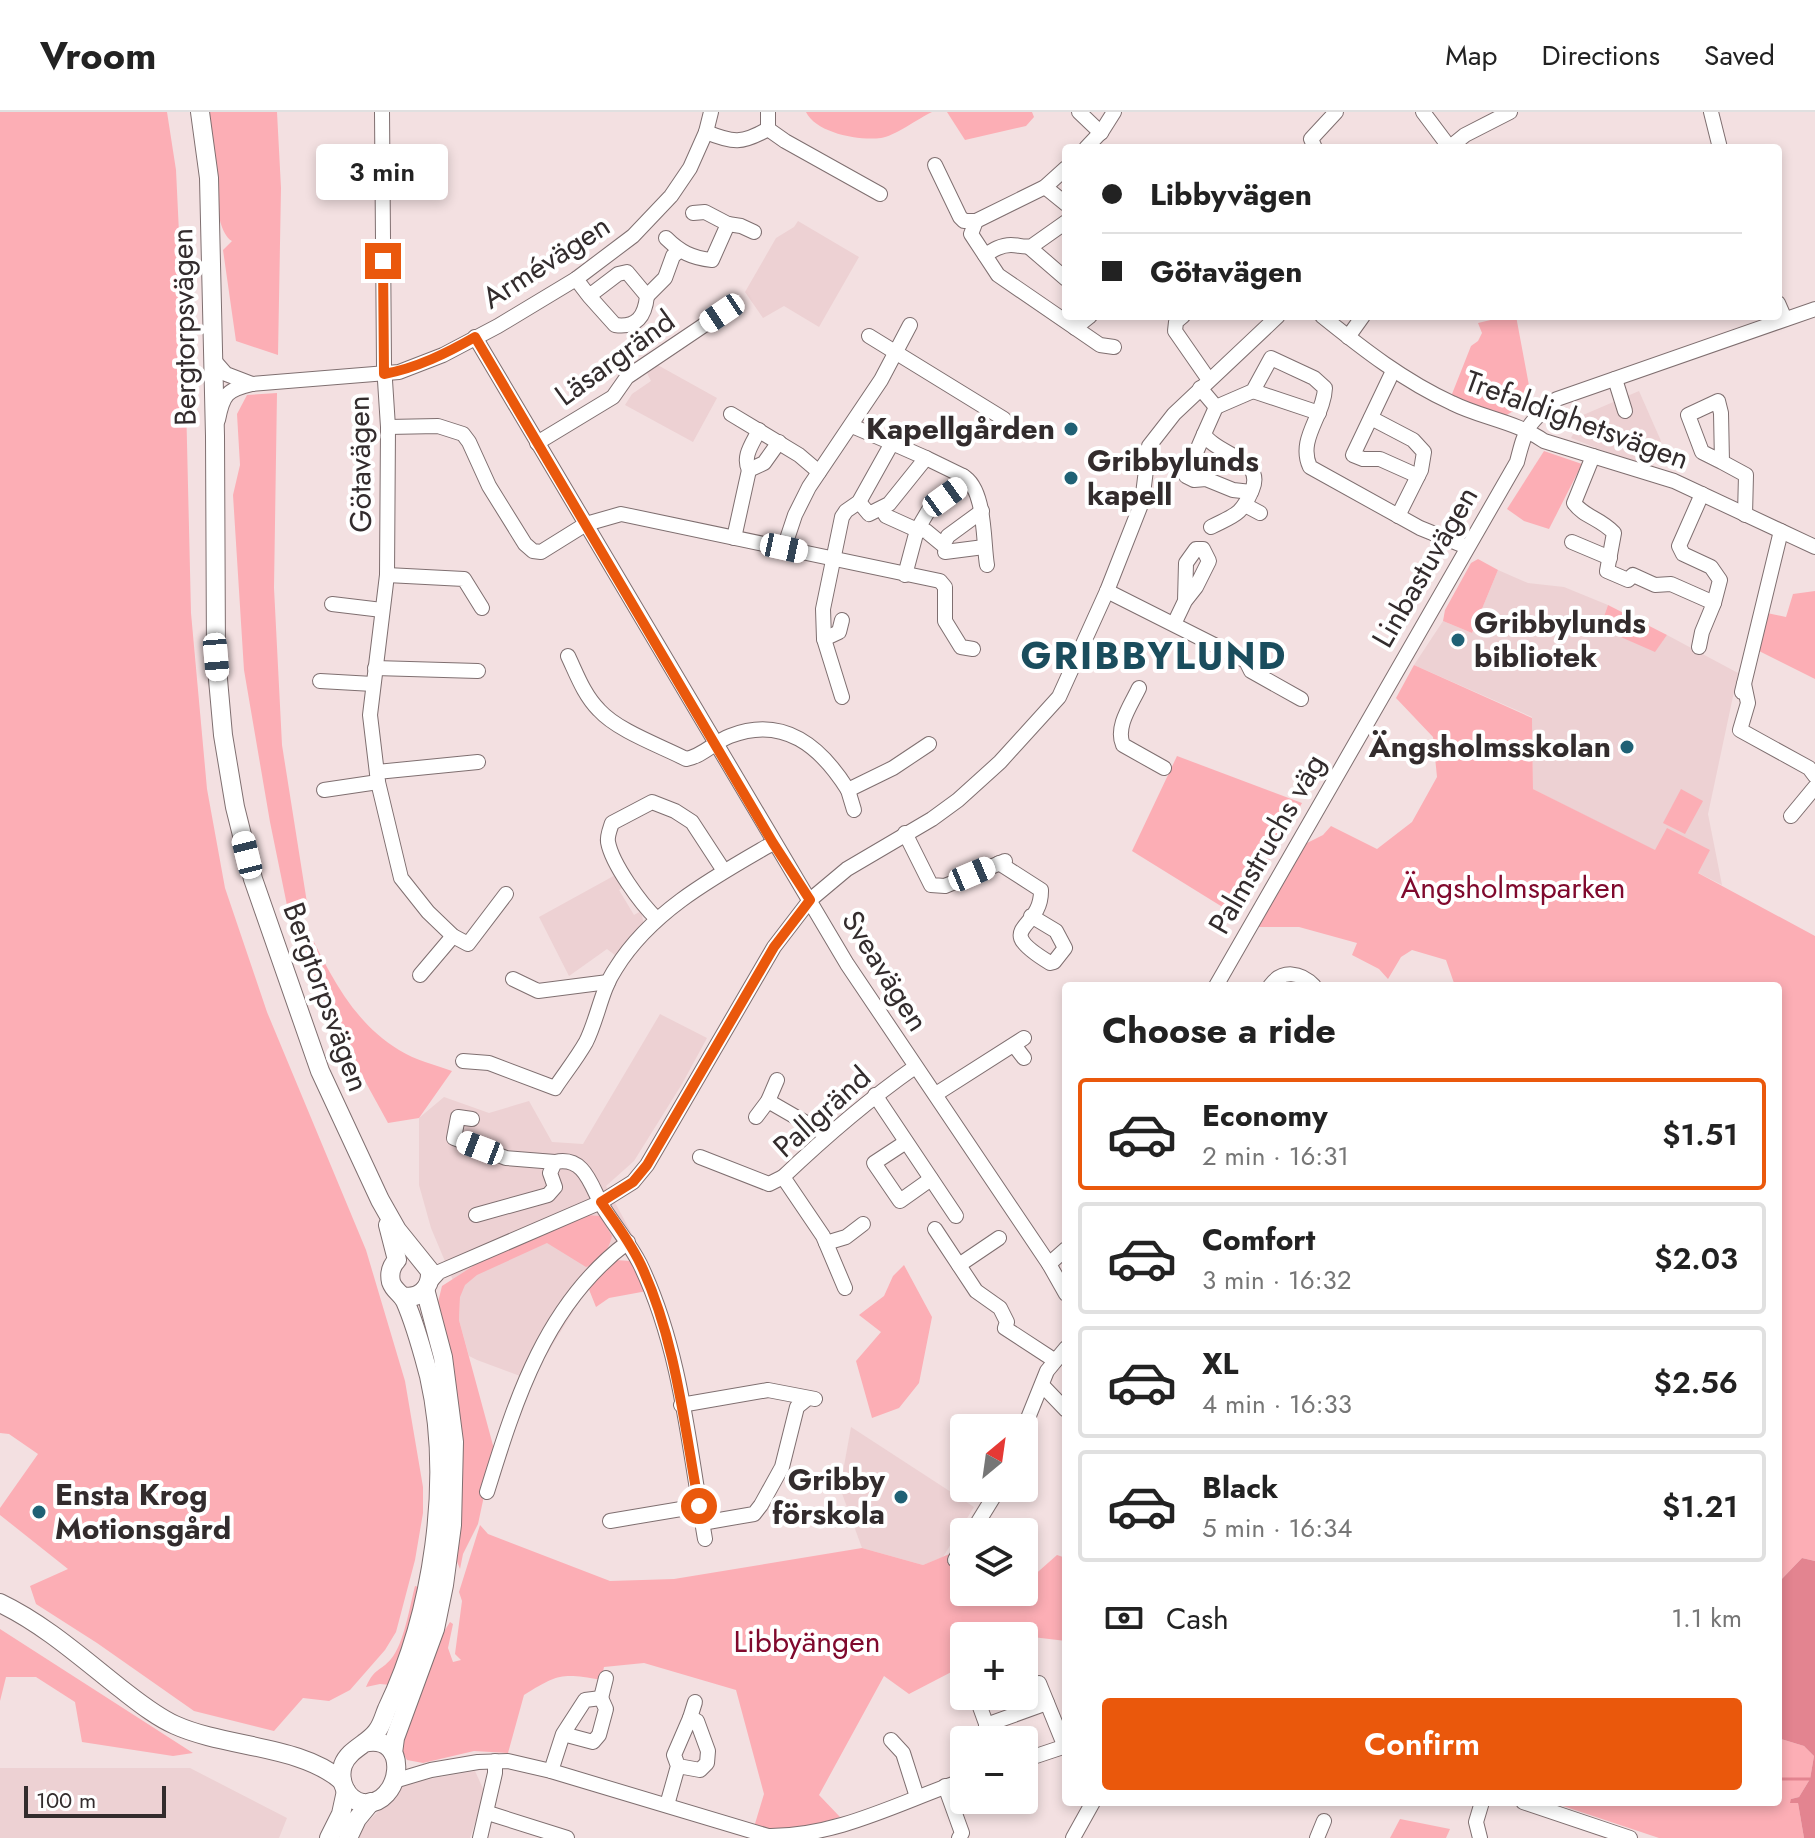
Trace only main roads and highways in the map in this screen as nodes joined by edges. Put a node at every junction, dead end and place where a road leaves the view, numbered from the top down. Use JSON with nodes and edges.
{"nodes":[{"id":1,"x":200,"y":112,"type":"edge"},
{"id":2,"x":203,"y":133,"type":"junction"},
{"id":3,"x":215,"y":521,"type":"junction"},
{"id":4,"x":380,"y":1200,"type":"junction"},
{"id":5,"x":421,"y":1258,"type":"junction"},
{"id":6,"x":397,"y":1260,"type":"junction"},
{"id":7,"x":427,"y":1286,"type":"junction"},
{"id":8,"x":402,"y":1296,"type":"junction"},
{"id":9,"x":0,"y":1603,"type":"edge"},
{"id":10,"x":364,"y":1743,"type":"junction"},
{"id":11,"x":292,"y":1756,"type":"junction"},
{"id":12,"x":348,"y":1756,"type":"junction"},
{"id":13,"x":394,"y":1756,"type":"junction"},
{"id":14,"x":344,"y":1786,"type":"junction"},
{"id":15,"x":371,"y":1802,"type":"junction"},
{"id":16,"x":329,"y":1838,"type":"edge"},
{"id":17,"x":348,"y":1838,"type":"edge"}],
"edges":[{"from":1,"to":2,"type":"main road","name":"Bergtorpsvägen"},
{"from":2,"to":3,"type":"main road","name":"Bergtorpsvägen"},
{"from":2,"to":3,"type":"main road","name":"Bergtorpsvägen"},
{"from":3,"to":4,"type":"main road","name":"Bergtorpsvägen"},
{"from":4,"to":5,"type":"main road","name":"Bergtorpsvägen"},
{"from":4,"to":6,"type":"main road","name":"Bergtorpsvägen"},
{"from":5,"to":6,"type":"main road"},
{"from":5,"to":7,"type":"main road","name":"Bergtorpsvägen"},
{"from":6,"to":8,"type":"main road","name":"Bergtorpsvägen"},
{"from":7,"to":8,"type":"main road"},
{"from":7,"to":13,"type":"main road","name":"Bergtorpsvägen"},
{"from":8,"to":10,"type":"main road","name":"Bergtorpsvägen"},
{"from":9,"to":11,"type":"main road"},
{"from":10,"to":12,"type":"main road"},
{"from":10,"to":13,"type":"main road"},
{"from":11,"to":12,"type":"main road"},
{"from":11,"to":14,"type":"main road"},
{"from":12,"to":14,"type":"main road"},
{"from":13,"to":15,"type":"main road"},
{"from":14,"to":15,"type":"main road"},
{"from":14,"to":16,"type":"main road"},
{"from":15,"to":17,"type":"main road"}]}
